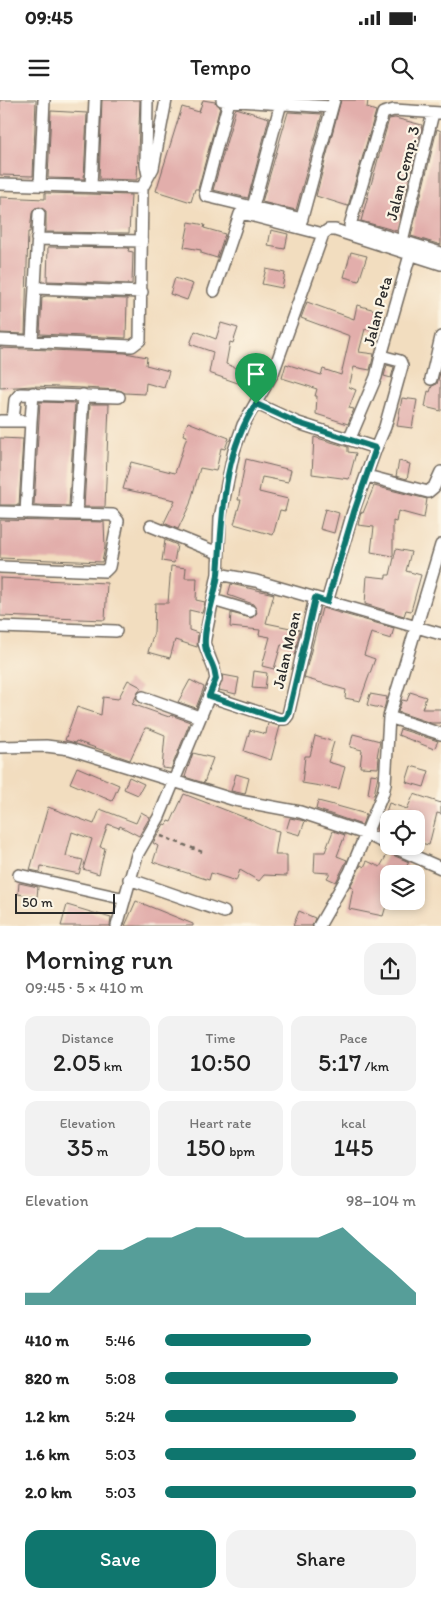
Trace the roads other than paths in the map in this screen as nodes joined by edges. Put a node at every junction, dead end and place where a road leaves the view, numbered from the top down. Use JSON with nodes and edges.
{"nodes":[{"id":1,"x":44,"y":100,"type":"edge"},
{"id":2,"x":95,"y":100,"type":"edge"},
{"id":3,"x":147,"y":100,"type":"edge"},
{"id":4,"x":166,"y":100,"type":"edge"},
{"id":5,"x":222,"y":100,"type":"edge"},
{"id":6,"x":229,"y":101,"type":"edge"},
{"id":7,"x":280,"y":103,"type":"junction"},
{"id":8,"x":333,"y":103,"type":"edge"},
{"id":9,"x":437,"y":113,"type":"edge"},
{"id":10,"x":148,"y":175,"type":"junction"},
{"id":11,"x":0,"y":184,"type":"edge"},
{"id":12,"x":40,"y":185,"type":"junction"},
{"id":13,"x":91,"y":186,"type":"junction"},
{"id":14,"x":142,"y":188,"type":"junction"},
{"id":15,"x":253,"y":207,"type":"junction"},
{"id":16,"x":39,"y":214,"type":"dead end"},
{"id":17,"x":301,"y":223,"type":"junction"},
{"id":18,"x":323,"y":234,"type":"junction"},
{"id":19,"x":37,"y":239,"type":"junction"},
{"id":20,"x":142,"y":241,"type":"junction"},
{"id":21,"x":402,"y":241,"type":"junction"},
{"id":22,"x":441,"y":253,"type":"edge"},
{"id":23,"x":410,"y":255,"type":"junction"},
{"id":24,"x":441,"y":264,"type":"edge"},
{"id":25,"x":34,"y":288,"type":"junction"},
{"id":26,"x":214,"y":291,"type":"dead end"},
{"id":27,"x":142,"y":292,"type":"junction"},
{"id":28,"x":0,"y":340,"type":"edge"},
{"id":29,"x":32,"y":341,"type":"junction"},
{"id":30,"x":440,"y":343,"type":"edge"},
{"id":31,"x":381,"y":356,"type":"junction"},
{"id":32,"x":431,"y":379,"type":"dead end"},
{"id":33,"x":33,"y":393,"type":"junction"},
{"id":34,"x":83,"y":395,"type":"junction"},
{"id":35,"x":119,"y":397,"type":"dead end"},
{"id":36,"x":256,"y":404,"type":"junction"},
{"id":37,"x":0,"y":421,"type":"edge"},
{"id":38,"x":13,"y":421,"type":"junction"},
{"id":39,"x":31,"y":421,"type":"junction"},
{"id":40,"x":350,"y":438,"type":"junction"},
{"id":41,"x":376,"y":448,"type":"junction"},
{"id":42,"x":441,"y":472,"type":"edge"},
{"id":43,"x":367,"y":476,"type":"junction"},
{"id":44,"x":0,"y":512,"type":"edge"},
{"id":45,"x":26,"y":513,"type":"junction"},
{"id":46,"x":76,"y":514,"type":"junction"},
{"id":47,"x":151,"y":526,"type":"dead end"},
{"id":48,"x":441,"y":546,"type":"edge"},
{"id":49,"x":218,"y":553,"type":"junction"},
{"id":50,"x":439,"y":558,"type":"edge"},
{"id":51,"x":0,"y":567,"type":"edge"},
{"id":52,"x":218,"y":574,"type":"junction"},
{"id":53,"x":315,"y":598,"type":"junction"},
{"id":54,"x":213,"y":600,"type":"junction"},
{"id":55,"x":327,"y":602,"type":"junction"},
{"id":56,"x":250,"y":611,"type":"dead end"},
{"id":57,"x":0,"y":626,"type":"edge"},
{"id":58,"x":415,"y":627,"type":"junction"},
{"id":59,"x":116,"y":631,"type":"dead end"},
{"id":60,"x":441,"y":634,"type":"edge"},
{"id":61,"x":209,"y":696,"type":"junction"},
{"id":62,"x":143,"y":698,"type":"dead end"},
{"id":63,"x":199,"y":717,"type":"junction"},
{"id":64,"x":389,"y":718,"type":"junction"},
{"id":65,"x":441,"y":734,"type":"edge"},
{"id":66,"x":0,"y":747,"type":"edge"},
{"id":67,"x":175,"y":780,"type":"junction"},
{"id":68,"x":366,"y":834,"type":"junction"},
{"id":69,"x":380,"y":841,"type":"edge"},
{"id":70,"x":411,"y":855,"type":"edge"},
{"id":71,"x":441,"y":868,"type":"edge"},
{"id":72,"x":19,"y":875,"type":"dead end"},
{"id":73,"x":129,"y":879,"type":"junction"},
{"id":74,"x":125,"y":899,"type":"junction"},
{"id":75,"x":224,"y":912,"type":"dead end"},
{"id":76,"x":117,"y":926,"type":"edge"},
{"id":77,"x":319,"y":926,"type":"edge"}],
"edges":[{"from":1,"to":12,"type":"street"},
{"from":2,"to":13,"type":"street"},
{"from":3,"to":10,"type":"street"},
{"from":4,"to":10,"type":"street"},
{"from":5,"to":6,"type":"street"},
{"from":6,"to":7,"type":"street"},
{"from":6,"to":15,"type":"street"},
{"from":7,"to":8,"type":"street"},
{"from":7,"to":15,"type":"street"},
{"from":8,"to":17,"type":"street"},
{"from":9,"to":21,"type":"street","name":"Jalan Cemp. 3"},
{"from":9,"to":21,"type":"street"},
{"from":10,"to":14,"type":"street"},
{"from":11,"to":12,"type":"street"},
{"from":12,"to":13,"type":"street"},
{"from":13,"to":14,"type":"street"},
{"from":14,"to":20,"type":"street"},
{"from":15,"to":17,"type":"street"},
{"from":16,"to":19,"type":"street"},
{"from":17,"to":18,"type":"street"},
{"from":17,"to":26,"type":"street"},
{"from":18,"to":23,"type":"street"},
{"from":18,"to":36,"type":"street"},
{"from":19,"to":20,"type":"street"},
{"from":19,"to":25,"type":"street"},
{"from":20,"to":27,"type":"street"},
{"from":21,"to":22,"type":"street"},
{"from":23,"to":24,"type":"street"},
{"from":23,"to":31,"type":"street","name":"Jalan Peta"},
{"from":25,"to":27,"type":"street"},
{"from":25,"to":29,"type":"street"},
{"from":27,"to":29,"type":"street"},
{"from":28,"to":29,"type":"street"},
{"from":30,"to":32,"type":"street"},
{"from":31,"to":40,"type":"street"},
{"from":31,"to":41,"type":"street","name":"Jalan Peta"},
{"from":33,"to":34,"type":"street"},
{"from":33,"to":38,"type":"street"},
{"from":33,"to":39,"type":"street"},
{"from":34,"to":35,"type":"street"},
{"from":34,"to":46,"type":"street"},
{"from":36,"to":40,"type":"street"},
{"from":36,"to":49,"type":"street"},
{"from":37,"to":38,"type":"street"},
{"from":38,"to":39,"type":"street"},
{"from":39,"to":45,"type":"street"},
{"from":40,"to":41,"type":"street"},
{"from":41,"to":43,"type":"street"},
{"from":42,"to":43,"type":"street"},
{"from":43,"to":55,"type":"street"},
{"from":44,"to":45,"type":"street"},
{"from":45,"to":46,"type":"street"},
{"from":46,"to":51,"type":"street"},
{"from":47,"to":49,"type":"street"},
{"from":48,"to":50,"type":"street"},
{"from":49,"to":52,"type":"street"},
{"from":50,"to":58,"type":"street"},
{"from":52,"to":53,"type":"street"},
{"from":52,"to":54,"type":"street"},
{"from":53,"to":55,"type":"street"},
{"from":53,"to":61,"type":"street","name":"Jalan Moan"},
{"from":54,"to":56,"type":"street"},
{"from":54,"to":61,"type":"street"},
{"from":55,"to":58,"type":"street"},
{"from":57,"to":59,"type":"street"},
{"from":58,"to":60,"type":"street"},
{"from":58,"to":64,"type":"street"},
{"from":61,"to":63,"type":"street"},
{"from":62,"to":63,"type":"street"},
{"from":63,"to":67,"type":"street"},
{"from":64,"to":65,"type":"street"},
{"from":64,"to":68,"type":"street"},
{"from":66,"to":67,"type":"street"},
{"from":67,"to":68,"type":"street"},
{"from":67,"to":73,"type":"street"},
{"from":68,"to":69,"type":"street"},
{"from":68,"to":77,"type":"street"},
{"from":70,"to":71,"type":"street"},
{"from":72,"to":74,"type":"street"},
{"from":73,"to":74,"type":"street"},
{"from":73,"to":75,"type":"street"},
{"from":74,"to":76,"type":"street"}]}
